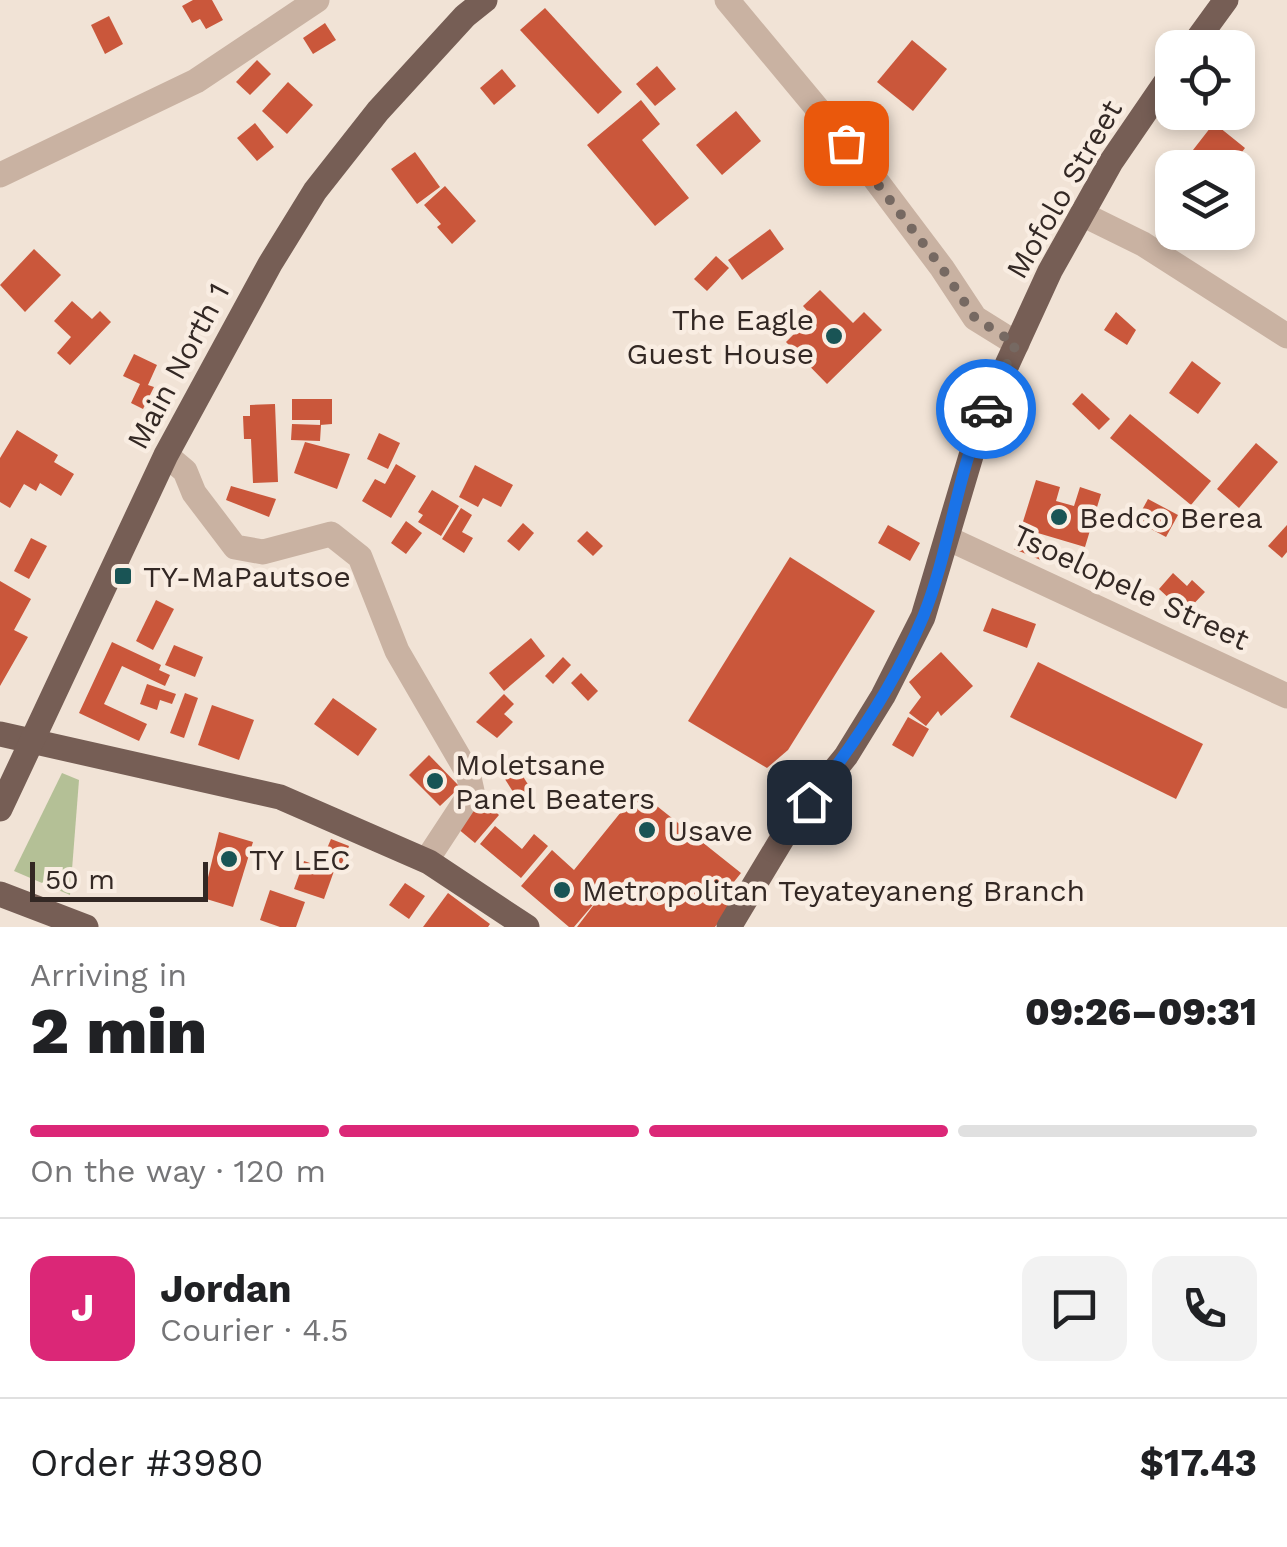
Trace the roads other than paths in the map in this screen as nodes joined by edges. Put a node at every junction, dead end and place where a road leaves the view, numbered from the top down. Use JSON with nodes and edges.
{"nodes":[{"id":1,"x":317,"y":0,"type":"edge"},
{"id":2,"x":485,"y":0,"type":"edge"},
{"id":3,"x":727,"y":0,"type":"edge"},
{"id":4,"x":1226,"y":0,"type":"edge"},
{"id":5,"x":1204,"y":30,"type":"edge"},
{"id":6,"x":1155,"y":98,"type":"edge"},
{"id":7,"x":0,"y":174,"type":"edge"},
{"id":8,"x":1082,"y":214,"type":"junction"},
{"id":9,"x":1287,"y":336,"type":"edge"},
{"id":10,"x":1016,"y":344,"type":"junction"},
{"id":11,"x":166,"y":454,"type":"junction"},
{"id":12,"x":946,"y":538,"type":"junction"},
{"id":13,"x":1287,"y":696,"type":"edge"},
{"id":14,"x":0,"y":734,"type":"edge"},
{"id":15,"x":32,"y":741,"type":"junction"},
{"id":16,"x":0,"y":808,"type":"edge"},
{"id":17,"x":428,"y":862,"type":"junction"},
{"id":18,"x":0,"y":894,"type":"edge"},
{"id":19,"x":86,"y":927,"type":"edge"},
{"id":20,"x":527,"y":927,"type":"edge"},
{"id":21,"x":729,"y":927,"type":"edge"}],
"edges":[{"from":1,"to":7,"type":"street"},
{"from":2,"to":11,"type":"main road","name":"Main North 1"},
{"from":3,"to":10,"type":"street"},
{"from":4,"to":5,"type":"main road"},
{"from":6,"to":8,"type":"main road","name":"Mofolo Street"},
{"from":8,"to":9,"type":"street"},
{"from":8,"to":10,"type":"main road","name":"Mofolo Street"},
{"from":10,"to":12,"type":"main road","name":"Mofolo Street"},
{"from":11,"to":15,"type":"main road","name":"Main North 1"},
{"from":11,"to":17,"type":"street"},
{"from":12,"to":13,"type":"street","name":"Tsoelopele Street"},
{"from":12,"to":21,"type":"main road","name":"Mofolo Street"},
{"from":14,"to":15,"type":"main road"},
{"from":15,"to":16,"type":"main road","name":"Main North 1"},
{"from":15,"to":17,"type":"main road"},
{"from":17,"to":20,"type":"main road"},
{"from":18,"to":19,"type":"main road"}]}
